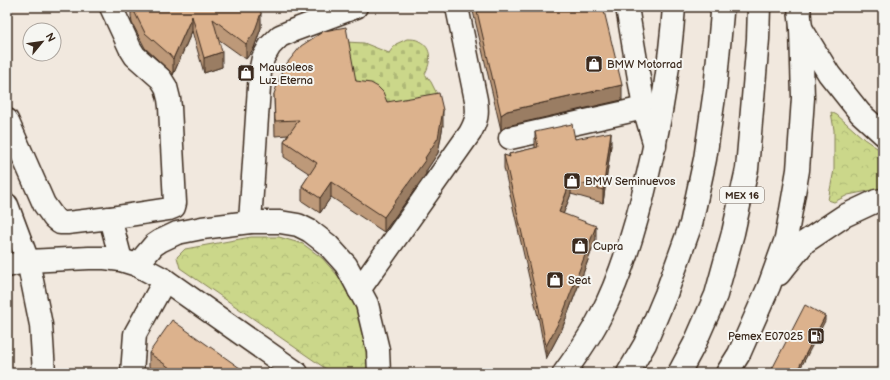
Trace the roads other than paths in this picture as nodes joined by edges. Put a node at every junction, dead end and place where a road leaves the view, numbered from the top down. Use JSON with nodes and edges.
{"nodes":[{"id":1,"x":111,"y":7,"type":"edge"},
{"id":2,"x":356,"y":7,"type":"edge"},
{"id":3,"x":457,"y":7,"type":"edge"},
{"id":4,"x":627,"y":7,"type":"edge"},
{"id":5,"x":674,"y":7,"type":"edge"},
{"id":6,"x":721,"y":7,"type":"edge"},
{"id":7,"x":758,"y":7,"type":"edge"},
{"id":8,"x":800,"y":17,"type":"edge"},
{"id":9,"x":644,"y":108,"type":"junction"},
{"id":10,"x":7,"y":120,"type":"edge"},
{"id":11,"x":883,"y":134,"type":"edge"},
{"id":12,"x":510,"y":138,"type":"dead end"},
{"id":13,"x":655,"y":146,"type":"junction"},
{"id":14,"x":883,"y":200,"type":"edge"},
{"id":15,"x":7,"y":205,"type":"edge"},
{"id":16,"x":110,"y":218,"type":"junction"},
{"id":17,"x":250,"y":222,"type":"junction"},
{"id":18,"x":28,"y":261,"type":"junction"},
{"id":19,"x":129,"y":263,"type":"junction"},
{"id":20,"x":7,"y":266,"type":"edge"},
{"id":21,"x":165,"y":280,"type":"junction"},
{"id":22,"x":769,"y":286,"type":"junction"},
{"id":23,"x":359,"y":290,"type":"junction"},
{"id":24,"x":736,"y":363,"type":"edge"},
{"id":25,"x":44,"y":373,"type":"edge"},
{"id":26,"x":132,"y":373,"type":"edge"},
{"id":27,"x":297,"y":373,"type":"edge"},
{"id":28,"x":379,"y":373,"type":"edge"},
{"id":29,"x":564,"y":373,"type":"edge"},
{"id":30,"x":628,"y":373,"type":"edge"},
{"id":31,"x":679,"y":373,"type":"edge"},
{"id":32,"x":727,"y":373,"type":"edge"}],
"edges":[{"from":1,"to":16,"type":"main road"},
{"from":2,"to":17,"type":"main road"},
{"from":3,"to":23,"type":"main road"},
{"from":4,"to":9,"type":"main road"},
{"from":5,"to":13,"type":"main road"},
{"from":6,"to":30,"type":"main road"},
{"from":7,"to":31,"type":"main road","number":"MEX 16"},
{"from":8,"to":11,"type":"main road"},
{"from":8,"to":22,"type":"main road"},
{"from":9,"to":12,"type":"main road"},
{"from":9,"to":13,"type":"main road"},
{"from":10,"to":16,"type":"main road"},
{"from":13,"to":29,"type":"main road"},
{"from":14,"to":22,"type":"main road"},
{"from":15,"to":18,"type":"main road"},
{"from":16,"to":19,"type":"main road"},
{"from":17,"to":19,"type":"main road"},
{"from":17,"to":23,"type":"main road"},
{"from":18,"to":19,"type":"main road"},
{"from":18,"to":20,"type":"main road"},
{"from":18,"to":25,"type":"main road"},
{"from":19,"to":21,"type":"main road"},
{"from":21,"to":26,"type":"main road"},
{"from":21,"to":27,"type":"main road"},
{"from":22,"to":24,"type":"main road"},
{"from":23,"to":28,"type":"main road"},
{"from":24,"to":32,"type":"main road"}]}
